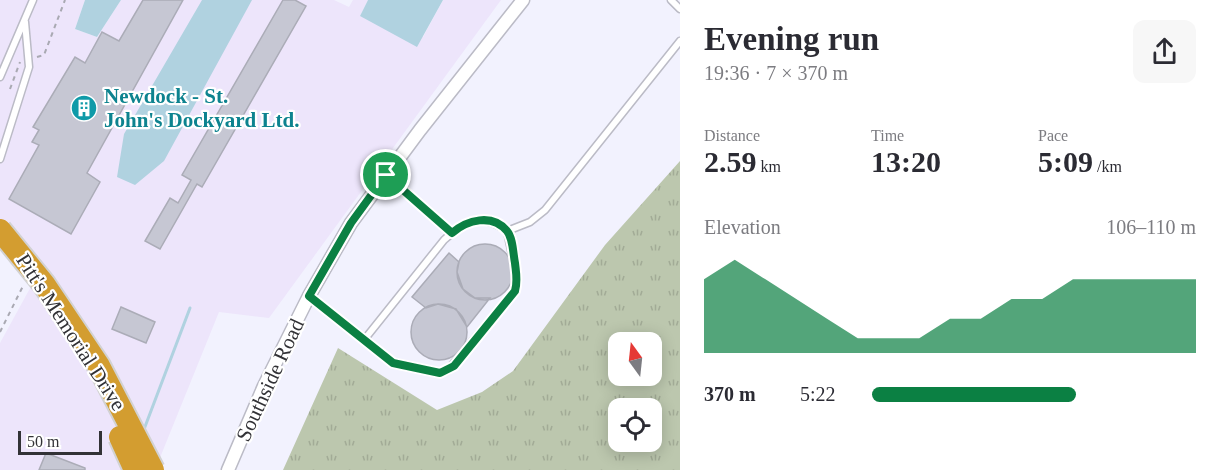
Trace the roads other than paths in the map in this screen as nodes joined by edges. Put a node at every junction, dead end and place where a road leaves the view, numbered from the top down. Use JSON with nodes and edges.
{"nodes":[{"id":1,"x":33,"y":0,"type":"edge"},
{"id":2,"x":523,"y":0,"type":"edge"},
{"id":3,"x":671,"y":0,"type":"edge"},
{"id":4,"x":680,"y":9,"type":"edge"},
{"id":5,"x":25,"y":22,"type":"junction"},
{"id":6,"x":680,"y":41,"type":"edge"},
{"id":7,"x":0,"y":77,"type":"edge"},
{"id":8,"x":0,"y":159,"type":"edge"},
{"id":9,"x":386,"y":175,"type":"junction"},
{"id":10,"x":0,"y":230,"type":"edge"},
{"id":11,"x":507,"y":231,"type":"junction"},
{"id":12,"x":452,"y":233,"type":"junction"},
{"id":13,"x":0,"y":249,"type":"edge"},
{"id":14,"x":309,"y":296,"type":"junction"},
{"id":15,"x":364,"y":340,"type":"junction"},
{"id":16,"x":135,"y":470,"type":"edge"},
{"id":17,"x":153,"y":470,"type":"edge"},
{"id":18,"x":228,"y":470,"type":"edge"}],
"edges":[{"from":1,"to":5,"type":"lane"},
{"from":2,"to":9,"type":"street","name":"Southside Road"},
{"from":3,"to":4,"type":"lane"},
{"from":5,"to":7,"type":"lane"},
{"from":5,"to":8,"type":"lane"},
{"from":6,"to":11,"type":"lane"},
{"from":9,"to":12,"type":"lane"},
{"from":9,"to":14,"type":"street","name":"Southside Road"},
{"from":10,"to":17,"type":"highway","name":"Pitt's Memorial Drive","bridge":true},
{"from":11,"to":12,"type":"lane"},
{"from":11,"to":15,"type":"lane"},
{"from":12,"to":15,"type":"lane"},
{"from":13,"to":16,"type":"highway","name":"Pitt's Memorial Drive","bridge":true},
{"from":14,"to":15,"type":"lane"},
{"from":14,"to":18,"type":"street","name":"Southside Road"}]}
